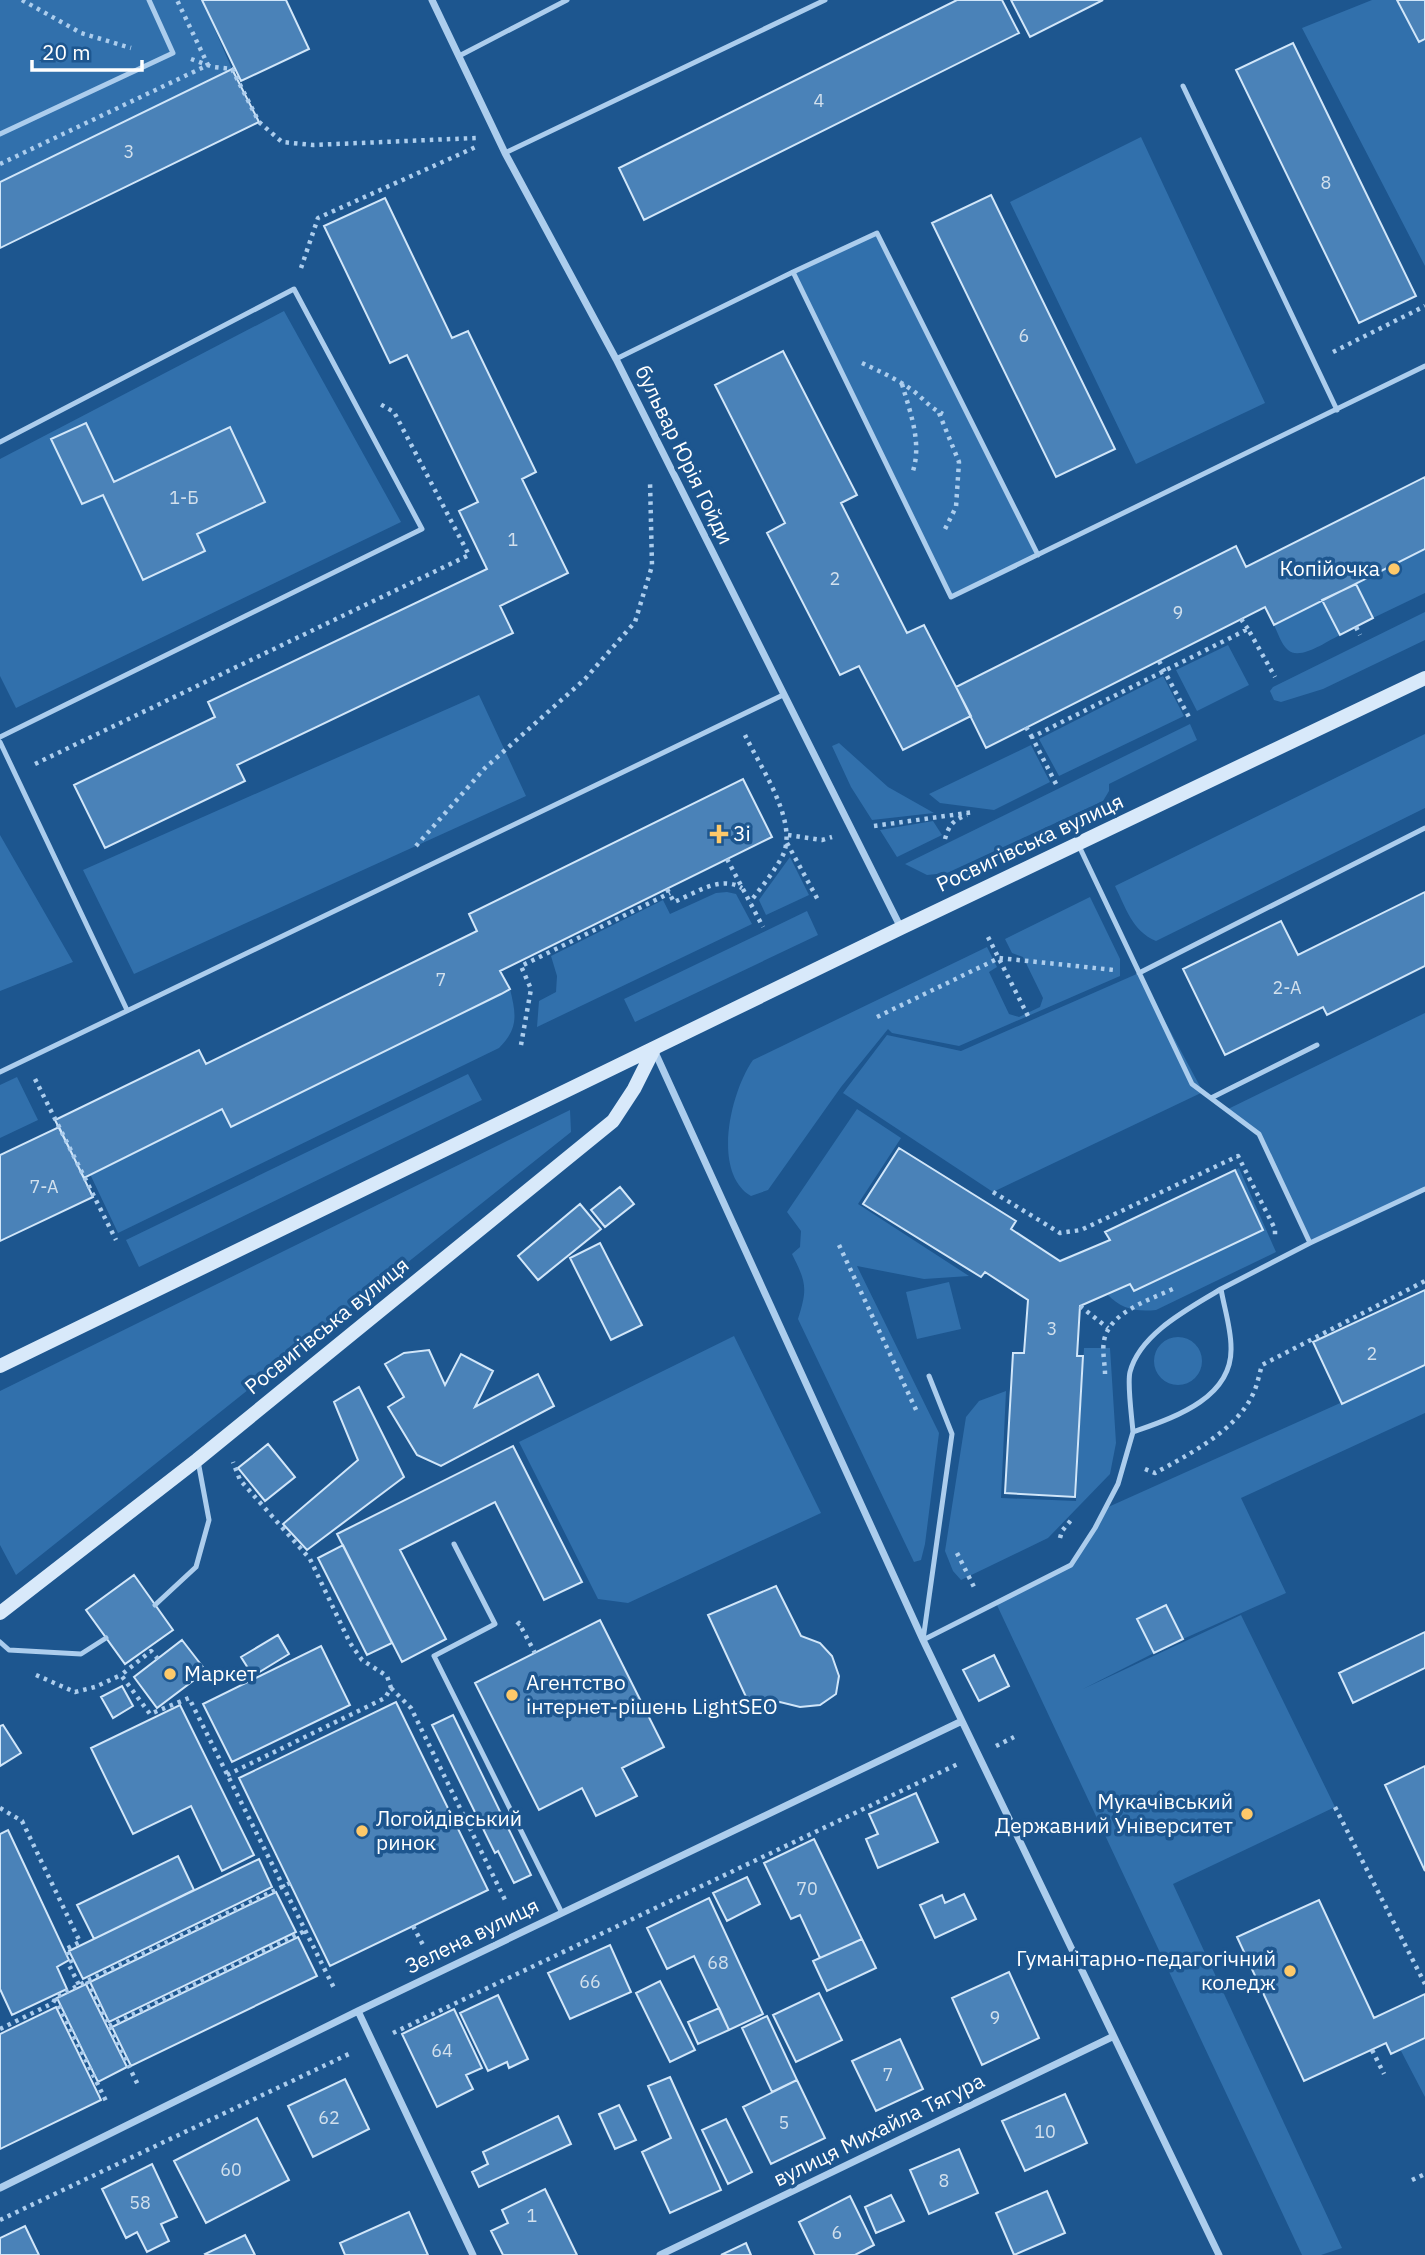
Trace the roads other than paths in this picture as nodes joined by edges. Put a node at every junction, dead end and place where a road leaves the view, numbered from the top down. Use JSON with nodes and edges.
{"nodes":[{"id":1,"x":149,"y":0,"type":"edge"},
{"id":2,"x":432,"y":0,"type":"edge"},
{"id":3,"x":567,"y":0,"type":"edge"},
{"id":4,"x":825,"y":0,"type":"edge"},
{"id":5,"x":459,"y":56,"type":"junction"},
{"id":6,"x":1183,"y":86,"type":"dead end"},
{"id":7,"x":0,"y":134,"type":"edge"},
{"id":8,"x":505,"y":153,"type":"junction"},
{"id":9,"x":793,"y":272,"type":"junction"},
{"id":10,"x":616,"y":359,"type":"junction"},
{"id":11,"x":1425,"y":366,"type":"edge"},
{"id":12,"x":1337,"y":410,"type":"junction"},
{"id":13,"x":0,"y":442,"type":"edge"},
{"id":14,"x":1038,"y":555,"type":"junction"},
{"id":15,"x":1425,"y":678,"type":"edge"},
{"id":16,"x":783,"y":695,"type":"junction"},
{"id":17,"x":0,"y":739,"type":"edge"},
{"id":18,"x":1425,"y":828,"type":"edge"},
{"id":19,"x":1078,"y":844,"type":"junction"},
{"id":20,"x":901,"y":928,"type":"junction"},
{"id":21,"x":1139,"y":973,"type":"junction"},
{"id":22,"x":127,"y":1010,"type":"junction"},
{"id":23,"x":1317,"y":1045,"type":"dead end"},
{"id":24,"x":654,"y":1049,"type":"junction"},
{"id":25,"x":0,"y":1072,"type":"edge"},
{"id":26,"x":1211,"y":1098,"type":"junction"},
{"id":27,"x":1425,"y":1188,"type":"edge"},
{"id":28,"x":1310,"y":1243,"type":"junction"},
{"id":29,"x":1221,"y":1289,"type":"junction"},
{"id":30,"x":0,"y":1366,"type":"edge"},
{"id":31,"x":929,"y":1376,"type":"dead end"},
{"id":32,"x":1133,"y":1432,"type":"junction"},
{"id":33,"x":197,"y":1460,"type":"junction"},
{"id":34,"x":454,"y":1545,"type":"dead end"},
{"id":35,"x":155,"y":1605,"type":"dead end"},
{"id":36,"x":0,"y":1613,"type":"edge"},
{"id":37,"x":106,"y":1637,"type":"dead end"},
{"id":38,"x":923,"y":1640,"type":"junction"},
{"id":39,"x":0,"y":1642,"type":"edge"},
{"id":40,"x":962,"y":1721,"type":"junction"},
{"id":41,"x":562,"y":1913,"type":"junction"},
{"id":42,"x":358,"y":2011,"type":"junction"},
{"id":43,"x":1112,"y":2037,"type":"junction"},
{"id":44,"x":0,"y":2188,"type":"edge"},
{"id":45,"x":473,"y":2255,"type":"edge"},
{"id":46,"x":660,"y":2255,"type":"edge"},
{"id":47,"x":1219,"y":2255,"type":"edge"}],
"edges":[{"from":1,"to":7,"type":"lane"},
{"from":2,"to":5,"type":"street","name":"бульвар Юрія Гойди"},
{"from":3,"to":5,"type":"lane"},
{"from":4,"to":8,"type":"lane"},
{"from":5,"to":8,"type":"street","name":"бульвар Юрія Гойди"},
{"from":6,"to":12,"type":"lane"},
{"from":8,"to":10,"type":"street","name":"бульвар Юрія Гойди"},
{"from":9,"to":10,"type":"lane"},
{"from":9,"to":14,"type":"lane"},
{"from":9,"to":14,"type":"lane"},
{"from":10,"to":16,"type":"street","name":"бульвар Юрія Гойди"},
{"from":11,"to":12,"type":"lane"},
{"from":12,"to":14,"type":"lane"},
{"from":13,"to":17,"type":"lane"},
{"from":15,"to":19,"type":"street","name":"Росвигівська вулиця"},
{"from":16,"to":20,"type":"street","name":"бульвар Юрія Гойди"},
{"from":16,"to":22,"type":"lane"},
{"from":17,"to":22,"type":"lane"},
{"from":18,"to":21,"type":"lane"},
{"from":19,"to":20,"type":"street","name":"Росвигівська вулиця"},
{"from":19,"to":21,"type":"lane"},
{"from":20,"to":24,"type":"street","name":"Росвигівська вулиця"},
{"from":21,"to":26,"type":"lane"},
{"from":22,"to":25,"type":"lane"},
{"from":23,"to":26,"type":"lane"},
{"from":24,"to":30,"type":"street","name":"Росвигівська вулиця"},
{"from":24,"to":33,"type":"street","name":"Росвигівська вулиця"},
{"from":24,"to":38,"type":"street"},
{"from":26,"to":28,"type":"lane"},
{"from":27,"to":28,"type":"lane"},
{"from":28,"to":29,"type":"lane"},
{"from":29,"to":32,"type":"lane"},
{"from":29,"to":32,"type":"lane"},
{"from":31,"to":38,"type":"lane"},
{"from":32,"to":38,"type":"lane"},
{"from":33,"to":35,"type":"lane"},
{"from":33,"to":36,"type":"street","name":"Росвигівська вулиця"},
{"from":34,"to":41,"type":"lane"},
{"from":37,"to":39,"type":"lane"},
{"from":38,"to":40,"type":"street"},
{"from":40,"to":41,"type":"street","name":"Зелена вулиця"},
{"from":40,"to":43,"type":"street"},
{"from":41,"to":42,"type":"street","name":"Зелена вулиця"},
{"from":42,"to":44,"type":"street","name":"Зелена вулиця"},
{"from":42,"to":45,"type":"street"},
{"from":43,"to":46,"type":"street","name":"вулиця Михайла Тягура"},
{"from":43,"to":47,"type":"street"}]}
